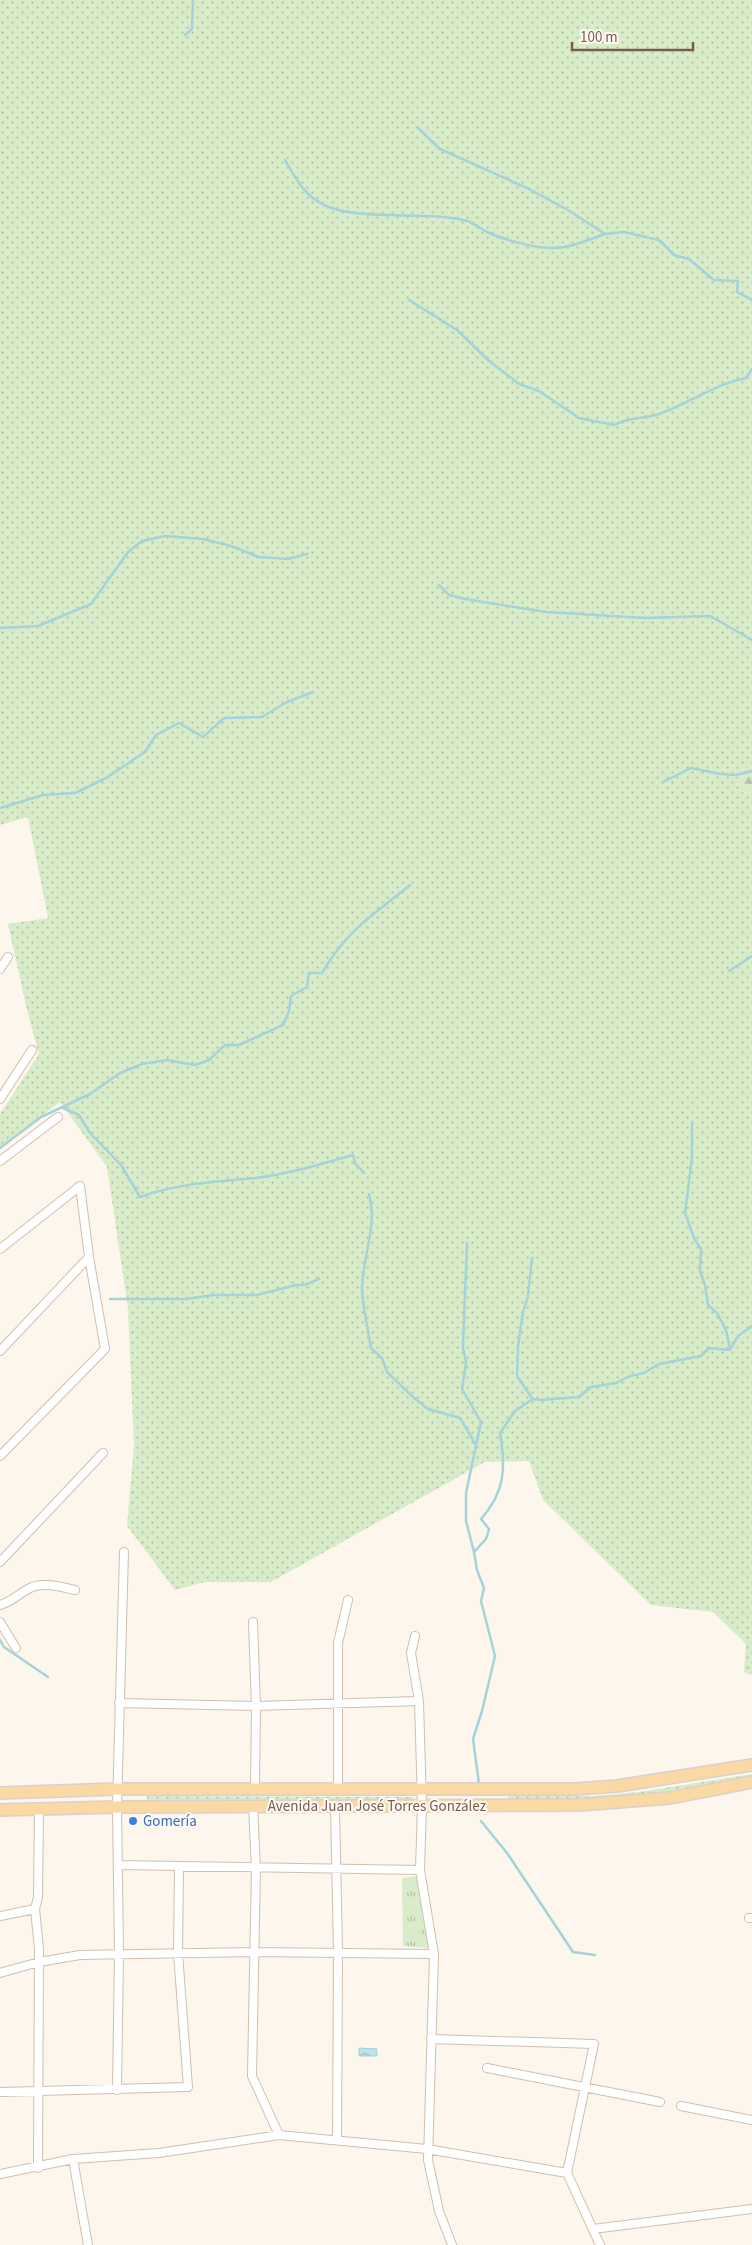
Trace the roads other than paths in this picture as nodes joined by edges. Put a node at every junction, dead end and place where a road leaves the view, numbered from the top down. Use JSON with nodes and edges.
{"nodes":[{"id":1,"x":8,"y":957,"type":"dead end"},
{"id":2,"x":0,"y":970,"type":"edge"},
{"id":3,"x":32,"y":1050,"type":"dead end"},
{"id":4,"x":0,"y":1099,"type":"edge"},
{"id":5,"x":58,"y":1116,"type":"dead end"},
{"id":6,"x":0,"y":1161,"type":"edge"},
{"id":7,"x":0,"y":1249,"type":"edge"},
{"id":8,"x":89,"y":1258,"type":"junction"},
{"id":9,"x":0,"y":1351,"type":"edge"},
{"id":10,"x":104,"y":1453,"type":"dead end"},
{"id":11,"x":0,"y":1456,"type":"edge"},
{"id":12,"x":124,"y":1552,"type":"dead end"},
{"id":13,"x":0,"y":1562,"type":"edge"},
{"id":14,"x":75,"y":1590,"type":"dead end"},
{"id":15,"x":348,"y":1600,"type":"dead end"},
{"id":16,"x":0,"y":1605,"type":"edge"},
{"id":17,"x":0,"y":1622,"type":"edge"},
{"id":18,"x":253,"y":1622,"type":"dead end"},
{"id":19,"x":415,"y":1636,"type":"dead end"},
{"id":20,"x":16,"y":1648,"type":"dead end"},
{"id":21,"x":418,"y":1701,"type":"junction"},
{"id":22,"x":339,"y":1702,"type":"junction"},
{"id":23,"x":119,"y":1703,"type":"junction"},
{"id":24,"x":256,"y":1706,"type":"junction"},
{"id":25,"x":752,"y":1765,"type":"edge"},
{"id":26,"x":752,"y":1782,"type":"edge"},
{"id":27,"x":422,"y":1788,"type":"junction"},
{"id":28,"x":463,"y":1788,"type":"junction"},
{"id":29,"x":117,"y":1789,"type":"junction"},
{"id":30,"x":338,"y":1789,"type":"junction"},
{"id":31,"x":254,"y":1790,"type":"junction"},
{"id":32,"x":0,"y":1793,"type":"edge"},
{"id":33,"x":422,"y":1805,"type":"junction"},
{"id":34,"x":463,"y":1805,"type":"junction"},
{"id":35,"x":253,"y":1806,"type":"junction"},
{"id":36,"x":335,"y":1806,"type":"junction"},
{"id":37,"x":117,"y":1807,"type":"junction"},
{"id":38,"x":39,"y":1809,"type":"junction"},
{"id":39,"x":0,"y":1810,"type":"edge"},
{"id":40,"x":118,"y":1866,"type":"junction"},
{"id":41,"x":179,"y":1868,"type":"junction"},
{"id":42,"x":256,"y":1868,"type":"junction"},
{"id":43,"x":337,"y":1868,"type":"junction"},
{"id":44,"x":420,"y":1870,"type":"junction"},
{"id":45,"x":35,"y":1909,"type":"junction"},
{"id":46,"x":0,"y":1916,"type":"edge"},
{"id":47,"x":254,"y":1952,"type":"junction"},
{"id":48,"x":178,"y":1953,"type":"junction"},
{"id":49,"x":338,"y":1953,"type":"junction"},
{"id":50,"x":119,"y":1954,"type":"junction"},
{"id":51,"x":434,"y":1954,"type":"junction"},
{"id":52,"x":39,"y":1962,"type":"junction"},
{"id":53,"x":0,"y":1973,"type":"edge"},
{"id":54,"x":431,"y":2039,"type":"junction"},
{"id":55,"x":486,"y":2068,"type":"dead end"},
{"id":56,"x":586,"y":2088,"type":"junction"},
{"id":57,"x":38,"y":2090,"type":"junction"},
{"id":58,"x":118,"y":2090,"type":"junction"},
{"id":59,"x":0,"y":2092,"type":"edge"},
{"id":60,"x":660,"y":2102,"type":"dead end"},
{"id":61,"x":681,"y":2106,"type":"dead end"},
{"id":62,"x":752,"y":2120,"type":"edge"},
{"id":63,"x":280,"y":2135,"type":"junction"},
{"id":64,"x":337,"y":2140,"type":"junction"},
{"id":65,"x":427,"y":2149,"type":"junction"},
{"id":66,"x":73,"y":2159,"type":"junction"},
{"id":67,"x":38,"y":2168,"type":"junction"},
{"id":68,"x":567,"y":2173,"type":"junction"},
{"id":69,"x":0,"y":2174,"type":"edge"},
{"id":70,"x":752,"y":2209,"type":"edge"},
{"id":71,"x":593,"y":2228,"type":"junction"},
{"id":72,"x":88,"y":2245,"type":"edge"},
{"id":73,"x":452,"y":2245,"type":"edge"},
{"id":74,"x":600,"y":2245,"type":"edge"}],
"edges":[{"from":1,"to":2,"type":"street"},
{"from":3,"to":4,"type":"street"},
{"from":5,"to":6,"type":"street"},
{"from":7,"to":8,"type":"street"},
{"from":8,"to":9,"type":"street"},
{"from":8,"to":11,"type":"street"},
{"from":10,"to":13,"type":"street"},
{"from":12,"to":23,"type":"street"},
{"from":14,"to":16,"type":"street"},
{"from":15,"to":22,"type":"street"},
{"from":17,"to":20,"type":"street"},
{"from":18,"to":24,"type":"street"},
{"from":19,"to":21,"type":"street"},
{"from":21,"to":22,"type":"street"},
{"from":21,"to":27,"type":"street"},
{"from":22,"to":24,"type":"street"},
{"from":22,"to":30,"type":"street"},
{"from":23,"to":24,"type":"street"},
{"from":23,"to":29,"type":"street"},
{"from":24,"to":31,"type":"street"},
{"from":25,"to":28,"type":"main road","name":"Avenida Juan José Torres González"},
{"from":26,"to":34,"type":"main road","name":"Avenida Juan José Torres González"},
{"from":27,"to":28,"type":"main road","name":"Avenida Juan José Torres González"},
{"from":27,"to":30,"type":"main road","name":"Avenida Juan José Torres González"},
{"from":27,"to":33,"type":"street"},
{"from":28,"to":34,"type":"main road"},
{"from":29,"to":31,"type":"main road","name":"Avenida Juan José Torres González"},
{"from":29,"to":32,"type":"main road","name":"Avenida Juan José Torres González"},
{"from":29,"to":37,"type":"street"},
{"from":30,"to":31,"type":"main road","name":"Avenida Juan José Torres González"},
{"from":33,"to":34,"type":"main road","name":"Avenida Juan José Torres González"},
{"from":33,"to":36,"type":"main road","name":"Avenida Juan José Torres González"},
{"from":33,"to":44,"type":"street"},
{"from":35,"to":36,"type":"main road","name":"Avenida Juan José Torres González"},
{"from":35,"to":37,"type":"main road","name":"Avenida Juan José Torres González"},
{"from":35,"to":42,"type":"street"},
{"from":36,"to":43,"type":"street"},
{"from":37,"to":38,"type":"main road","name":"Avenida Juan José Torres González"},
{"from":37,"to":40,"type":"street"},
{"from":38,"to":39,"type":"main road","name":"Avenida Juan José Torres González"},
{"from":38,"to":45,"type":"street"},
{"from":40,"to":41,"type":"street"},
{"from":40,"to":50,"type":"street"},
{"from":41,"to":42,"type":"street"},
{"from":41,"to":48,"type":"street"},
{"from":42,"to":43,"type":"street"},
{"from":42,"to":47,"type":"street"},
{"from":43,"to":44,"type":"street"},
{"from":43,"to":49,"type":"street"},
{"from":44,"to":51,"type":"street"},
{"from":45,"to":46,"type":"street"},
{"from":45,"to":52,"type":"street"},
{"from":47,"to":48,"type":"street"},
{"from":47,"to":49,"type":"street"},
{"from":47,"to":63,"type":"street"},
{"from":48,"to":50,"type":"street"},
{"from":48,"to":58,"type":"street"},
{"from":49,"to":51,"type":"street"},
{"from":49,"to":64,"type":"street"},
{"from":50,"to":52,"type":"street"},
{"from":50,"to":58,"type":"street"},
{"from":51,"to":54,"type":"street"},
{"from":52,"to":53,"type":"street"},
{"from":52,"to":57,"type":"street"},
{"from":54,"to":56,"type":"street"},
{"from":54,"to":65,"type":"street"},
{"from":55,"to":56,"type":"street"},
{"from":56,"to":60,"type":"street"},
{"from":56,"to":68,"type":"street"},
{"from":57,"to":58,"type":"street"},
{"from":57,"to":59,"type":"street"},
{"from":57,"to":67,"type":"street"},
{"from":61,"to":62,"type":"street"},
{"from":63,"to":64,"type":"street"},
{"from":63,"to":66,"type":"street"},
{"from":64,"to":65,"type":"street"},
{"from":65,"to":68,"type":"street"},
{"from":65,"to":73,"type":"street"},
{"from":66,"to":67,"type":"street"},
{"from":66,"to":72,"type":"street"},
{"from":67,"to":69,"type":"street"},
{"from":68,"to":71,"type":"street"},
{"from":70,"to":71,"type":"street"},
{"from":71,"to":74,"type":"street"}]}
